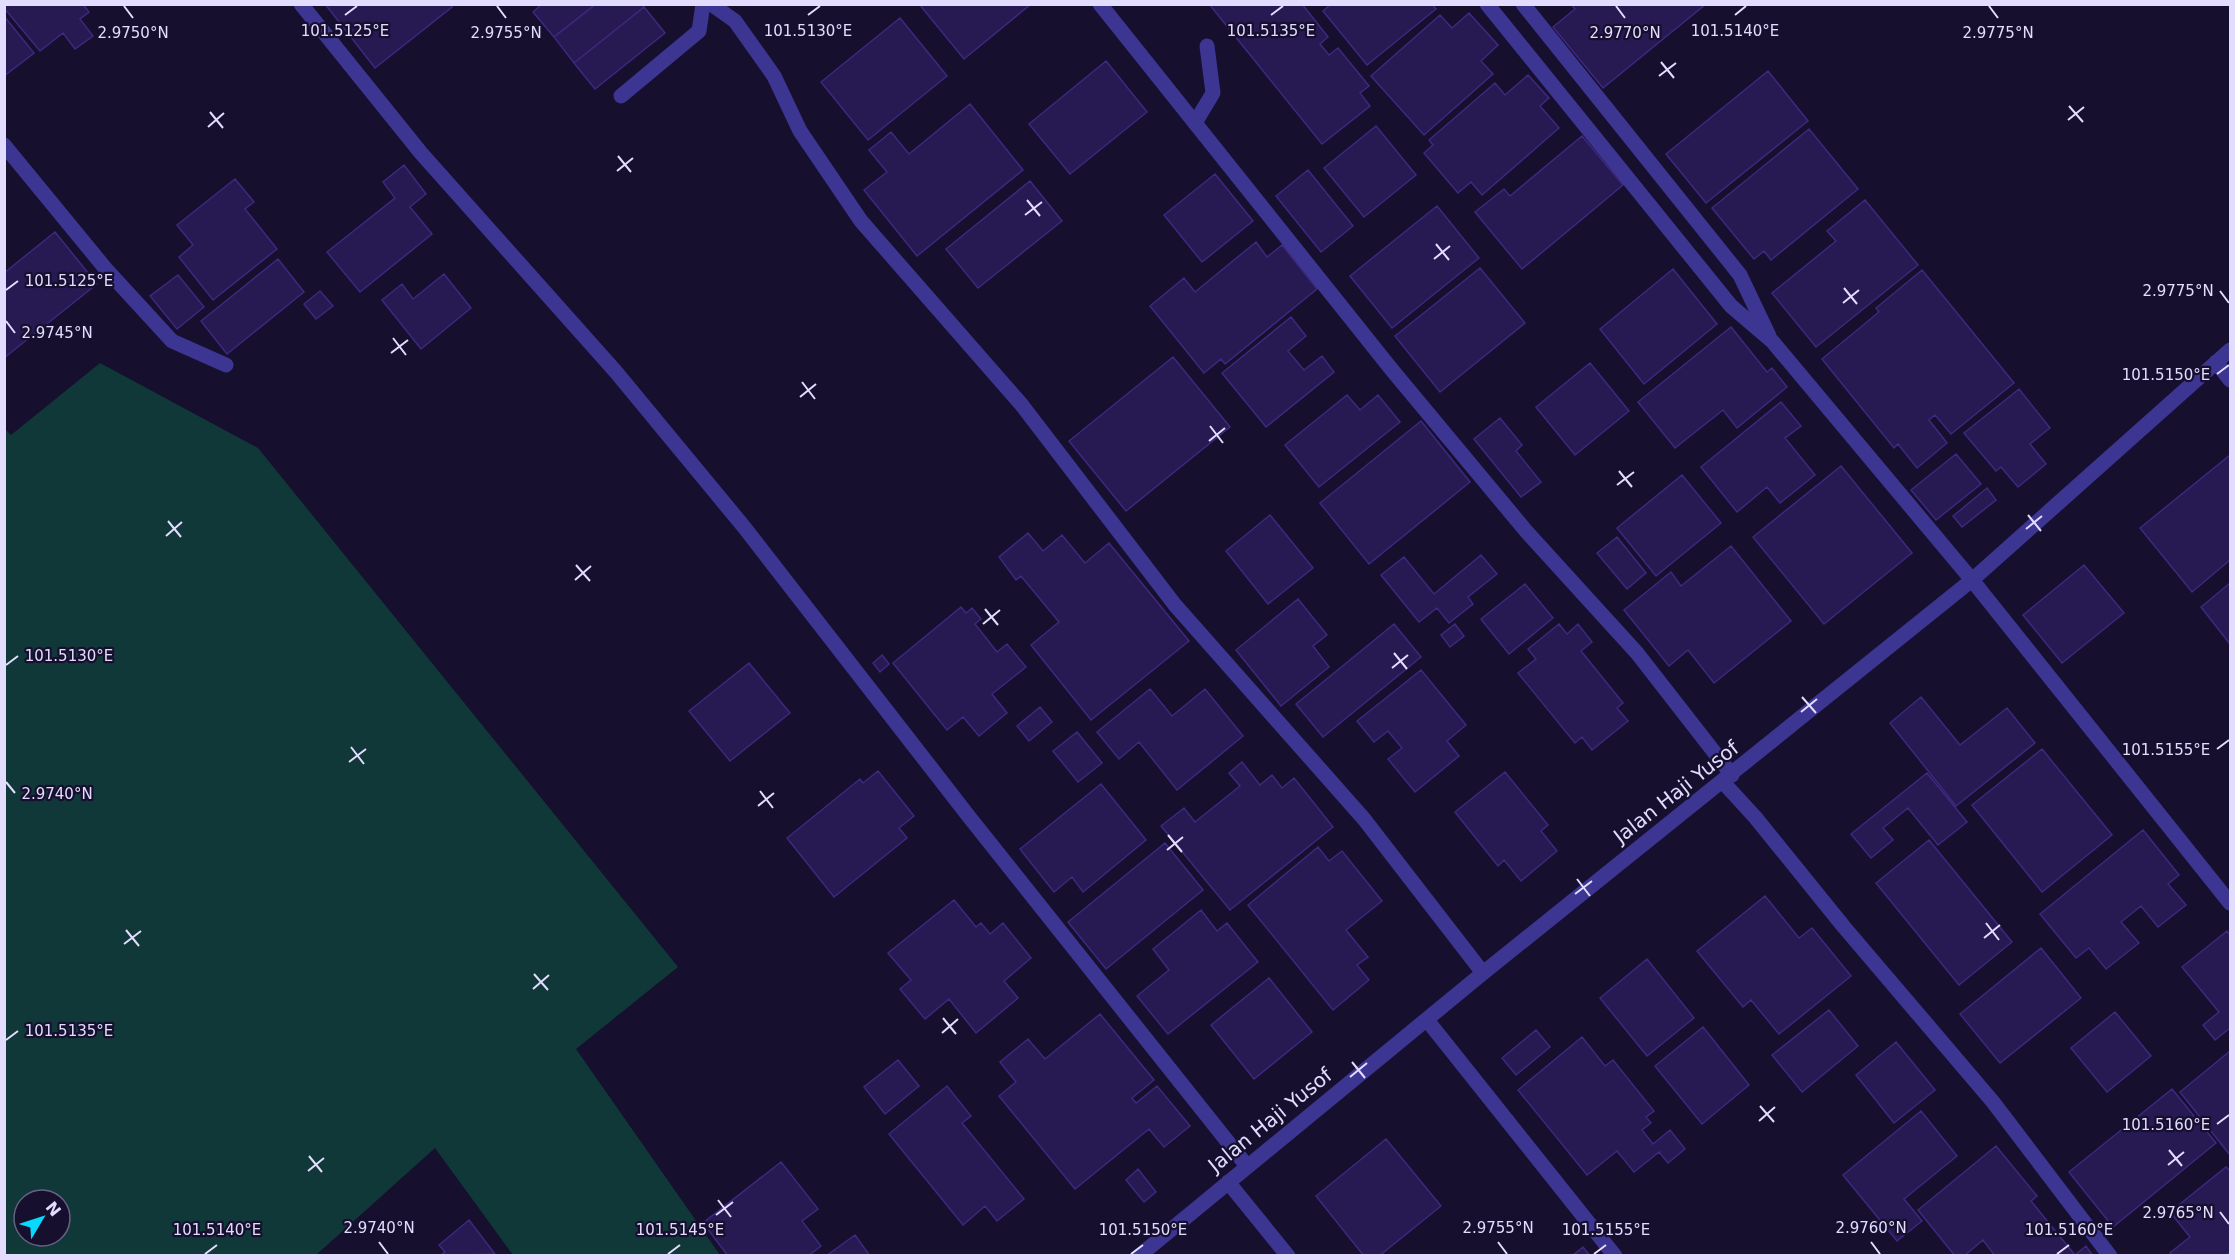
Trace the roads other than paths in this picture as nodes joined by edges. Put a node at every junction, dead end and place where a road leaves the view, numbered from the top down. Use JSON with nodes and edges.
{"nodes":[{"id":1,"x":301,"y":4,"type":"edge"},
{"id":2,"x":703,"y":4,"type":"edge"},
{"id":3,"x":711,"y":4,"type":"edge"},
{"id":4,"x":1100,"y":4,"type":"edge"},
{"id":5,"x":1487,"y":4,"type":"edge"},
{"id":6,"x":1523,"y":4,"type":"edge"},
{"id":7,"x":1207,"y":46,"type":"dead end"},
{"id":8,"x":621,"y":96,"type":"dead end"},
{"id":9,"x":1195,"y":123,"type":"junction"},
{"id":10,"x":4,"y":145,"type":"edge"},
{"id":11,"x":1772,"y":341,"type":"junction"},
{"id":12,"x":2230,"y":350,"type":"edge"},
{"id":13,"x":2216,"y":362,"type":"junction"},
{"id":14,"x":226,"y":365,"type":"dead end"},
{"id":15,"x":2230,"y":380,"type":"edge"},
{"id":16,"x":1972,"y":580,"type":"junction"},
{"id":17,"x":1727,"y":778,"type":"junction"},
{"id":18,"x":2230,"y":903,"type":"edge"},
{"id":19,"x":1483,"y":974,"type":"junction"},
{"id":20,"x":1427,"y":1020,"type":"junction"},
{"id":21,"x":1247,"y":1166,"type":"junction"},
{"id":22,"x":1228,"y":1182,"type":"junction"},
{"id":23,"x":1138,"y":1256,"type":"edge"},
{"id":24,"x":1288,"y":1256,"type":"edge"},
{"id":25,"x":1615,"y":1256,"type":"edge"},
{"id":26,"x":2110,"y":1256,"type":"edge"}],
"edges":[{"from":1,"to":21,"type":"street"},
{"from":2,"to":8,"type":"street"},
{"from":3,"to":19,"type":"street"},
{"from":4,"to":9,"type":"street"},
{"from":5,"to":11,"type":"street"},
{"from":6,"to":11,"type":"street"},
{"from":7,"to":9,"type":"street"},
{"from":9,"to":17,"type":"street"},
{"from":10,"to":14,"type":"street"},
{"from":11,"to":16,"type":"street"},
{"from":12,"to":13,"type":"street","name":"Jalan Haji Yusof"},
{"from":13,"to":15,"type":"street"},
{"from":13,"to":16,"type":"street","name":"Jalan Haji Yusof"},
{"from":16,"to":17,"type":"street","name":"Jalan Haji Yusof"},
{"from":16,"to":18,"type":"street"},
{"from":17,"to":19,"type":"street","name":"Jalan Haji Yusof"},
{"from":17,"to":26,"type":"street"},
{"from":19,"to":20,"type":"street","name":"Jalan Haji Yusof"},
{"from":20,"to":21,"type":"street","name":"Jalan Haji Yusof"},
{"from":20,"to":25,"type":"street"},
{"from":21,"to":22,"type":"street","name":"Jalan Haji Yusof"},
{"from":22,"to":23,"type":"street","name":"Jalan Haji Yusof"},
{"from":22,"to":24,"type":"street"}]}
